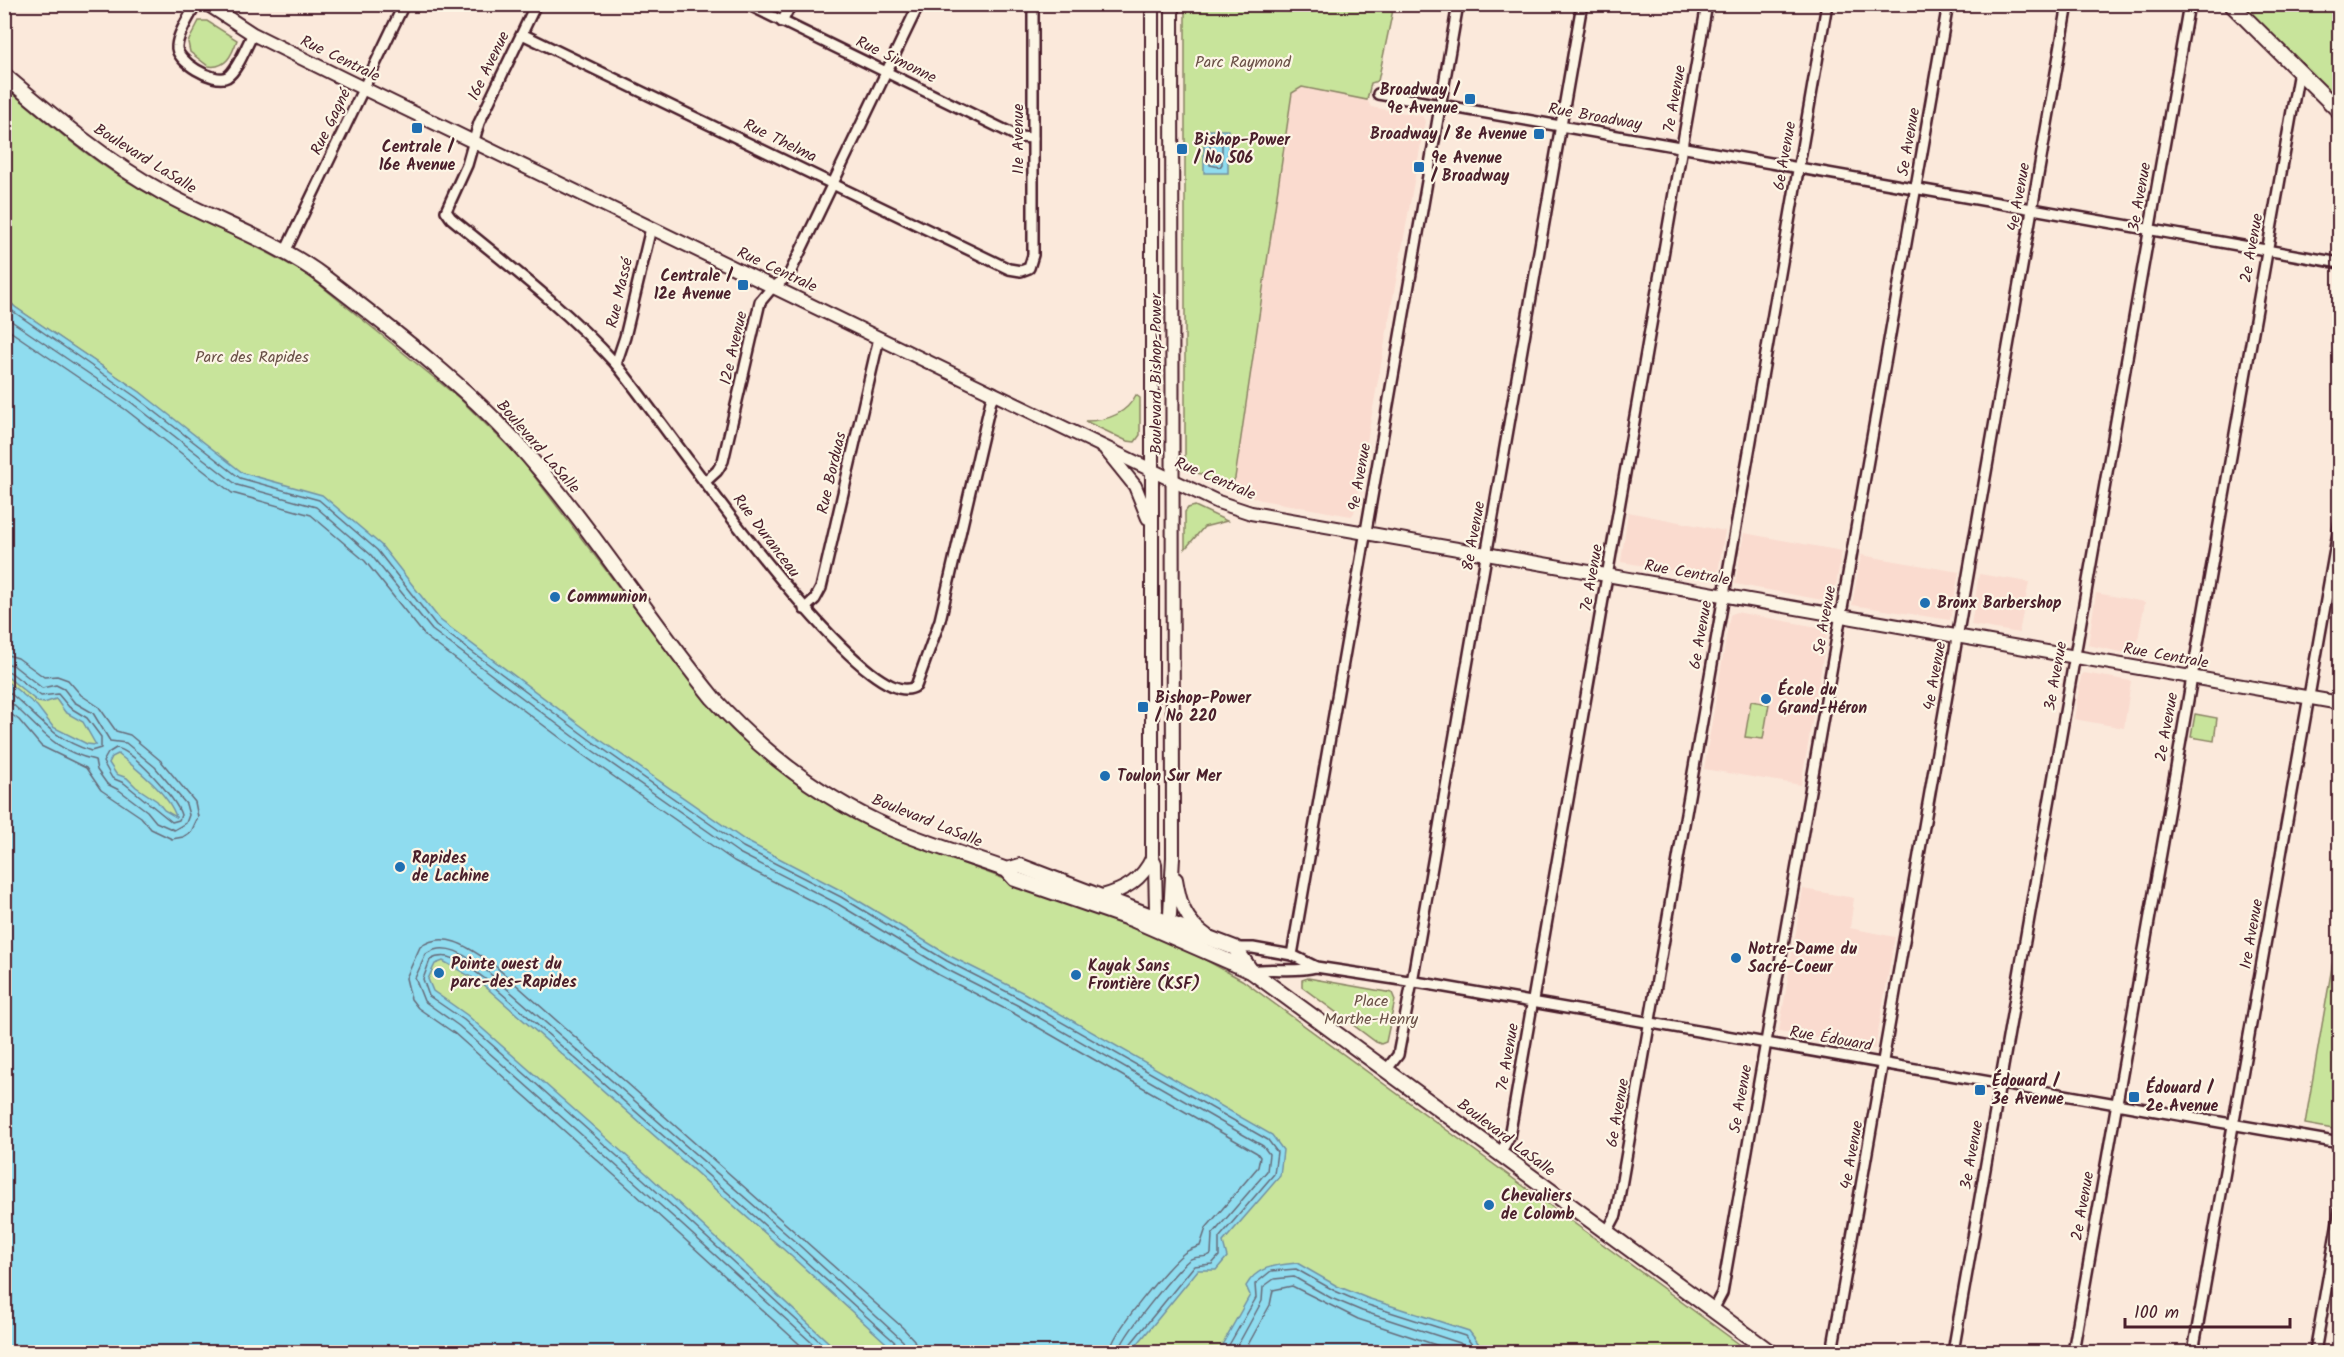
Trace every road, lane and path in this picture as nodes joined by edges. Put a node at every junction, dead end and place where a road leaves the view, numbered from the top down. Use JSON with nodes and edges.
{"nodes":[{"id":1,"x":196,"y":4,"type":"edge"},
{"id":2,"x":207,"y":4,"type":"edge"},
{"id":3,"x":404,"y":4,"type":"edge"},
{"id":4,"x":536,"y":4,"type":"edge"},
{"id":5,"x":747,"y":4,"type":"edge"},
{"id":6,"x":791,"y":4,"type":"edge"},
{"id":7,"x":919,"y":4,"type":"edge"},
{"id":8,"x":1034,"y":4,"type":"edge"},
{"id":9,"x":1152,"y":4,"type":"edge"},
{"id":10,"x":1172,"y":4,"type":"edge"},
{"id":11,"x":1458,"y":4,"type":"edge"},
{"id":12,"x":1582,"y":4,"type":"edge"},
{"id":13,"x":1707,"y":4,"type":"edge"},
{"id":14,"x":1827,"y":4,"type":"edge"},
{"id":15,"x":1948,"y":4,"type":"edge"},
{"id":16,"x":2068,"y":4,"type":"edge"},
{"id":17,"x":2189,"y":4,"type":"edge"},
{"id":18,"x":2231,"y":4,"type":"edge"},
{"id":19,"x":782,"y":22,"type":"junction"},
{"id":20,"x":253,"y":34,"type":"junction"},
{"id":21,"x":522,"y":34,"type":"junction"},
{"id":22,"x":2299,"y":71,"type":"junction"},
{"id":23,"x":886,"y":73,"type":"junction"},
{"id":24,"x":4,"y":75,"type":"edge"},
{"id":25,"x":363,"y":89,"type":"junction"},
{"id":26,"x":1378,"y":94,"type":"dead end"},
{"id":27,"x":1440,"y":105,"type":"junction"},
{"id":28,"x":2340,"y":112,"type":"edge"},
{"id":29,"x":1561,"y":127,"type":"junction"},
{"id":30,"x":1033,"y":138,"type":"junction"},
{"id":31,"x":473,"y":142,"type":"junction"},
{"id":32,"x":1682,"y":147,"type":"junction"},
{"id":33,"x":1798,"y":167,"type":"junction"},
{"id":34,"x":833,"y":184,"type":"junction"},
{"id":35,"x":1916,"y":188,"type":"junction"},
{"id":36,"x":2032,"y":208,"type":"junction"},
{"id":37,"x":651,"y":228,"type":"junction"},
{"id":38,"x":2150,"y":229,"type":"junction"},
{"id":39,"x":2267,"y":249,"type":"junction"},
{"id":40,"x":285,"y":252,"type":"junction"},
{"id":41,"x":2340,"y":263,"type":"edge"},
{"id":42,"x":1026,"y":270,"type":"joint"},
{"id":43,"x":774,"y":287,"type":"junction"},
{"id":44,"x":879,"y":338,"type":"junction"},
{"id":45,"x":616,"y":364,"type":"junction"},
{"id":46,"x":993,"y":392,"type":"junction"},
{"id":47,"x":1098,"y":443,"type":"junction"},
{"id":48,"x":1153,"y":470,"type":"junction"},
{"id":49,"x":1172,"y":480,"type":"junction"},
{"id":50,"x":706,"y":481,"type":"junction"},
{"id":51,"x":2340,"y":521,"type":"edge"},
{"id":52,"x":1152,"y":534,"type":"junction"},
{"id":53,"x":1366,"y":534,"type":"junction"},
{"id":54,"x":1486,"y":554,"type":"junction"},
{"id":55,"x":1607,"y":576,"type":"junction"},
{"id":56,"x":1723,"y":596,"type":"junction"},
{"id":57,"x":804,"y":609,"type":"junction"},
{"id":58,"x":1841,"y":616,"type":"junction"},
{"id":59,"x":1957,"y":637,"type":"junction"},
{"id":60,"x":2075,"y":657,"type":"junction"},
{"id":61,"x":2191,"y":678,"type":"junction"},
{"id":62,"x":2308,"y":698,"type":"junction"},
{"id":63,"x":2340,"y":704,"type":"edge"},
{"id":64,"x":1152,"y":858,"type":"junction"},
{"id":65,"x":1173,"y":860,"type":"junction"},
{"id":66,"x":1007,"y":870,"type":"junction"},
{"id":67,"x":1102,"y":896,"type":"junction"},
{"id":68,"x":1158,"y":926,"type":"junction"},
{"id":69,"x":1215,"y":941,"type":"junction"},
{"id":70,"x":1235,"y":948,"type":"junction"},
{"id":71,"x":1293,"y":955,"type":"junction"},
{"id":72,"x":1316,"y":967,"type":"junction"},
{"id":73,"x":1251,"y":971,"type":"junction"},
{"id":74,"x":1412,"y":982,"type":"junction"},
{"id":75,"x":1532,"y":1002,"type":"junction"},
{"id":76,"x":1649,"y":1022,"type":"junction"},
{"id":77,"x":1766,"y":1043,"type":"junction"},
{"id":78,"x":1883,"y":1063,"type":"junction"},
{"id":79,"x":1387,"y":1069,"type":"junction"},
{"id":80,"x":2000,"y":1084,"type":"junction"},
{"id":81,"x":2117,"y":1104,"type":"junction"},
{"id":82,"x":2233,"y":1124,"type":"junction"},
{"id":83,"x":2340,"y":1143,"type":"edge"},
{"id":84,"x":1500,"y":1154,"type":"junction"},
{"id":85,"x":2340,"y":1210,"type":"edge"},
{"id":86,"x":1607,"y":1232,"type":"junction"},
{"id":87,"x":1713,"y":1310,"type":"junction"},
{"id":88,"x":1770,"y":1353,"type":"edge"},
{"id":89,"x":1832,"y":1353,"type":"edge"},
{"id":90,"x":1953,"y":1353,"type":"edge"},
{"id":91,"x":2073,"y":1353,"type":"edge"},
{"id":92,"x":2193,"y":1353,"type":"edge"},
{"id":93,"x":2315,"y":1353,"type":"edge"}],
"edges":[{"from":1,"to":20,"type":"street"},
{"from":2,"to":20,"type":"street","name":"Rue Centrale"},
{"from":3,"to":25,"type":"street","name":"Rue Gagné"},
{"from":4,"to":21,"type":"street","name":"16e Avenue"},
{"from":5,"to":19,"type":"street","name":"Rue Simonne"},
{"from":6,"to":19,"type":"street"},
{"from":7,"to":23,"type":"street","name":"12e Avenue"},
{"from":8,"to":30,"type":"street","name":"11e Avenue"},
{"from":9,"to":48,"type":"street","name":"Boulevard Bishop-Power"},
{"from":10,"to":49,"type":"street","name":"Boulevard Bishop-Power"},
{"from":11,"to":27,"type":"street","name":"9e Avenue"},
{"from":12,"to":29,"type":"street","name":"8e Avenue"},
{"from":13,"to":32,"type":"street","name":"7e Avenue"},
{"from":14,"to":33,"type":"street","name":"6e Avenue"},
{"from":15,"to":35,"type":"street","name":"5e Avenue"},
{"from":16,"to":36,"type":"street","name":"4e Avenue"},
{"from":17,"to":38,"type":"street","name":"3e Avenue"},
{"from":18,"to":22,"type":"main road"},
{"from":19,"to":23,"type":"street","name":"Rue Simonne"},
{"from":20,"to":25,"type":"street","name":"Rue Centrale"},
{"from":21,"to":31,"type":"street","name":"16e Avenue"},
{"from":21,"to":34,"type":"street","name":"Rue Thelma"},
{"from":22,"to":28,"type":"main road"},
{"from":22,"to":39,"type":"street","name":"2e Avenue"},
{"from":23,"to":30,"type":"street","name":"Rue Simonne"},
{"from":23,"to":34,"type":"street","name":"12e Avenue"},
{"from":24,"to":40,"type":"main road","name":"Boulevard LaSalle"},
{"from":25,"to":31,"type":"street","name":"Rue Centrale"},
{"from":25,"to":40,"type":"street","name":"Rue Gagné"},
{"from":26,"to":27,"type":"street","name":"Rue Broadway"},
{"from":27,"to":29,"type":"street","name":"Rue Broadway"},
{"from":27,"to":53,"type":"street","name":"9e Avenue"},
{"from":29,"to":32,"type":"street","name":"Rue Broadway"},
{"from":29,"to":54,"type":"street","name":"8e Avenue"},
{"from":30,"to":42,"type":"street","name":"11e Avenue"},
{"from":31,"to":37,"type":"street","name":"Rue Centrale"},
{"from":31,"to":45,"type":"street","name":"Rue Duranceau"},
{"from":32,"to":33,"type":"street","name":"Rue Broadway"},
{"from":32,"to":55,"type":"street","name":"7e Avenue"},
{"from":33,"to":35,"type":"street","name":"Rue Broadway"},
{"from":33,"to":56,"type":"street","name":"6e Avenue"},
{"from":34,"to":42,"type":"street","name":"Rue Thelma"},
{"from":34,"to":43,"type":"street","name":"12e Avenue"},
{"from":35,"to":36,"type":"street","name":"Rue Broadway"},
{"from":35,"to":58,"type":"street","name":"5e Avenue"},
{"from":36,"to":38,"type":"street","name":"Rue Broadway"},
{"from":36,"to":59,"type":"street","name":"4e Avenue"},
{"from":37,"to":43,"type":"street","name":"Rue Centrale"},
{"from":37,"to":45,"type":"street","name":"Rue Massé"},
{"from":38,"to":39,"type":"street","name":"Rue Broadway"},
{"from":38,"to":60,"type":"street","name":"3e Avenue"},
{"from":39,"to":41,"type":"street","name":"Rue Broadway"},
{"from":39,"to":61,"type":"street","name":"2e Avenue"},
{"from":40,"to":66,"type":"main road","name":"Boulevard LaSalle"},
{"from":43,"to":44,"type":"street","name":"Rue Centrale"},
{"from":43,"to":50,"type":"street","name":"12e Avenue"},
{"from":44,"to":46,"type":"street","name":"Rue Centrale"},
{"from":44,"to":57,"type":"street","name":"Rue Borduas"},
{"from":45,"to":50,"type":"street","name":"Rue Duranceau"},
{"from":46,"to":47,"type":"street","name":"Rue Centrale"},
{"from":46,"to":57,"type":"street","name":"Rue Duranceau"},
{"from":47,"to":48,"type":"street","name":"Rue Centrale"},
{"from":47,"to":52,"type":"street"},
{"from":48,"to":49,"type":"street","name":"Rue Centrale"},
{"from":48,"to":52,"type":"street","name":"Boulevard Bishop-Power"},
{"from":49,"to":53,"type":"street","name":"Rue Centrale"},
{"from":49,"to":65,"type":"street","name":"Boulevard Bishop-Power"},
{"from":50,"to":57,"type":"street","name":"Rue Duranceau"},
{"from":51,"to":62,"type":"street","name":"1re Avenue"},
{"from":52,"to":64,"type":"street","name":"Boulevard Bishop-Power"},
{"from":53,"to":54,"type":"street","name":"Rue Centrale"},
{"from":53,"to":71,"type":"street","name":"9e Avenue"},
{"from":54,"to":55,"type":"street","name":"Rue Centrale"},
{"from":54,"to":74,"type":"street","name":"8e Avenue"},
{"from":55,"to":56,"type":"street","name":"Rue Centrale"},
{"from":55,"to":75,"type":"street","name":"7e Avenue"},
{"from":56,"to":58,"type":"street","name":"Rue Centrale"},
{"from":56,"to":76,"type":"street","name":"6e Avenue"},
{"from":58,"to":59,"type":"street","name":"Rue Centrale"},
{"from":58,"to":77,"type":"street","name":"5e Avenue"},
{"from":59,"to":60,"type":"street","name":"Rue Centrale"},
{"from":59,"to":78,"type":"street","name":"4e Avenue"},
{"from":60,"to":61,"type":"street","name":"Rue Centrale"},
{"from":60,"to":80,"type":"street","name":"3e Avenue"},
{"from":61,"to":62,"type":"street","name":"Rue Centrale"},
{"from":61,"to":81,"type":"street","name":"2e Avenue"},
{"from":62,"to":63,"type":"street","name":"Rue Centrale"},
{"from":62,"to":82,"type":"street","name":"1re Avenue"},
{"from":64,"to":67,"type":"street"},
{"from":64,"to":68,"type":"street","name":"Boulevard Bishop-Power"},
{"from":65,"to":68,"type":"street","name":"Boulevard Bishop-Power"},
{"from":65,"to":69,"type":"street"},
{"from":66,"to":67,"type":"main road","name":"Boulevard LaSalle"},
{"from":66,"to":68,"type":"main road","name":"Boulevard LaSalle"},
{"from":67,"to":68,"type":"main road","name":"Boulevard LaSalle"},
{"from":68,"to":69,"type":"main road","name":"Boulevard LaSalle"},
{"from":68,"to":73,"type":"main road","name":"Boulevard LaSalle"},
{"from":69,"to":70,"type":"main road","name":"Boulevard LaSalle"},
{"from":70,"to":71,"type":"street","name":"Rue Édouard"},
{"from":70,"to":73,"type":"main road","name":"Boulevard LaSalle"},
{"from":71,"to":72,"type":"street","name":"Rue Édouard"},
{"from":72,"to":73,"type":"street","name":"Rue Édouard"},
{"from":72,"to":74,"type":"street","name":"Rue Édouard"},
{"from":73,"to":79,"type":"main road","name":"Boulevard LaSalle"},
{"from":74,"to":75,"type":"street","name":"Rue Édouard"},
{"from":74,"to":79,"type":"street","name":"8e Avenue"},
{"from":75,"to":76,"type":"street","name":"Rue Édouard"},
{"from":75,"to":84,"type":"street","name":"7e Avenue"},
{"from":76,"to":77,"type":"street","name":"Rue Édouard"},
{"from":76,"to":86,"type":"street","name":"6e Avenue"},
{"from":77,"to":78,"type":"street","name":"Rue Édouard"},
{"from":77,"to":87,"type":"street","name":"5e Avenue"},
{"from":78,"to":80,"type":"street","name":"Rue Édouard"},
{"from":78,"to":89,"type":"street","name":"4e Avenue"},
{"from":79,"to":84,"type":"main road","name":"Boulevard LaSalle"},
{"from":80,"to":81,"type":"street","name":"Rue Édouard"},
{"from":80,"to":90,"type":"street","name":"3e Avenue"},
{"from":81,"to":82,"type":"street","name":"Rue Édouard"},
{"from":81,"to":91,"type":"street","name":"2e Avenue"},
{"from":82,"to":83,"type":"street","name":"Rue Édouard"},
{"from":82,"to":92,"type":"street","name":"1re Avenue"},
{"from":84,"to":86,"type":"main road","name":"Boulevard LaSalle"},
{"from":85,"to":93,"type":"street"},
{"from":86,"to":87,"type":"main road","name":"Boulevard LaSalle"},
{"from":87,"to":88,"type":"main road","name":"Boulevard LaSalle"}]}
